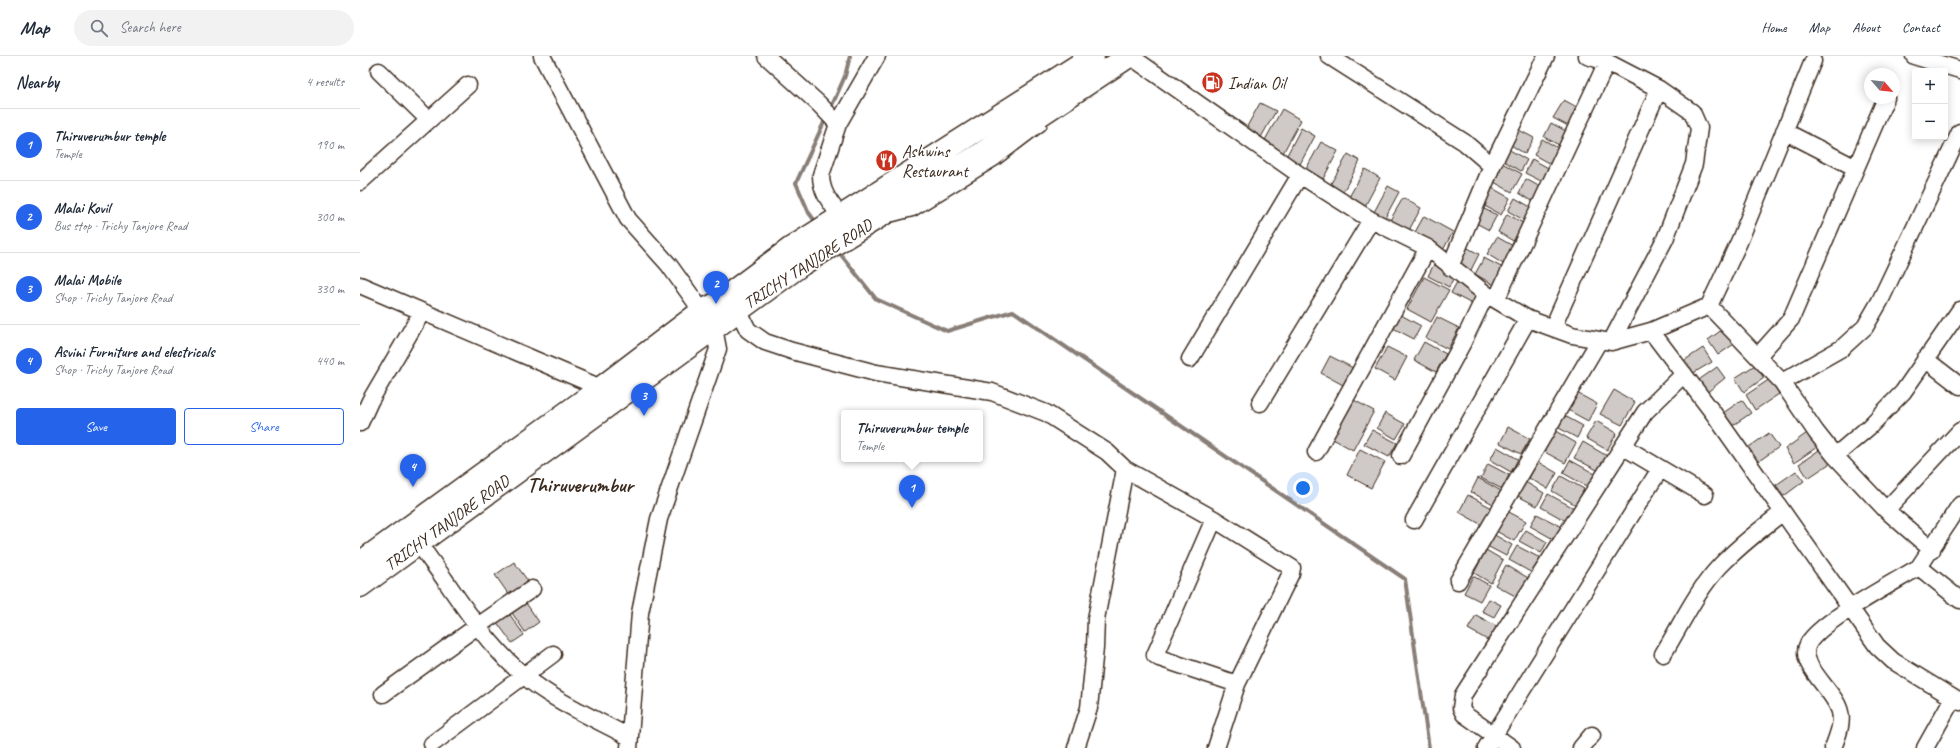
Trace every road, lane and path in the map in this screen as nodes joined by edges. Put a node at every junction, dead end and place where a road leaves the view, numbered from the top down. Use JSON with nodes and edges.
{"nodes":[{"id":1,"x":542,"y":56,"type":"edge"},
{"id":2,"x":766,"y":56,"type":"edge"},
{"id":3,"x":877,"y":56,"type":"edge"},
{"id":4,"x":1093,"y":56,"type":"edge"},
{"id":5,"x":1130,"y":56,"type":"edge"},
{"id":6,"x":1329,"y":56,"type":"edge"},
{"id":7,"x":1546,"y":56,"type":"edge"},
{"id":8,"x":1587,"y":56,"type":"edge"},
{"id":9,"x":1914,"y":56,"type":"edge"},
{"id":10,"x":1813,"y":61,"type":"dead end"},
{"id":11,"x":1607,"y":62,"type":"junction"},
{"id":12,"x":1960,"y":70,"type":"edge"},
{"id":13,"x":379,"y":71,"type":"dead end"},
{"id":14,"x":1098,"y":77,"type":"junction"},
{"id":15,"x":468,"y":85,"type":"dead end"},
{"id":16,"x":1659,"y":89,"type":"junction"},
{"id":17,"x":1883,"y":104,"type":"edge"},
{"id":18,"x":428,"y":119,"type":"junction"},
{"id":19,"x":835,"y":122,"type":"junction"},
{"id":20,"x":1784,"y":131,"type":"junction"},
{"id":21,"x":1960,"y":132,"type":"edge"},
{"id":22,"x":1492,"y":166,"type":"junction"},
{"id":23,"x":1856,"y":168,"type":"junction"},
{"id":24,"x":364,"y":172,"type":"edge"},
{"id":25,"x":1300,"y":175,"type":"junction"},
{"id":26,"x":1371,"y":220,"type":"junction"},
{"id":27,"x":849,"y":224,"type":"junction"},
{"id":28,"x":1428,"y":248,"type":"junction"},
{"id":29,"x":796,"y":257,"type":"junction"},
{"id":30,"x":1450,"y":267,"type":"junction"},
{"id":31,"x":360,"y":285,"type":"edge"},
{"id":32,"x":1491,"y":297,"type":"junction"},
{"id":33,"x":1709,"y":306,"type":"junction"},
{"id":34,"x":738,"y":310,"type":"junction"},
{"id":35,"x":1960,"y":310,"type":"edge"},
{"id":36,"x":422,"y":312,"type":"junction"},
{"id":37,"x":1528,"y":319,"type":"junction"},
{"id":38,"x":708,"y":320,"type":"junction"},
{"id":39,"x":1553,"y":327,"type":"junction"},
{"id":40,"x":1651,"y":331,"type":"junction"},
{"id":41,"x":1605,"y":342,"type":"junction"},
{"id":42,"x":1758,"y":356,"type":"junction"},
{"id":43,"x":1190,"y":359,"type":"dead end"},
{"id":44,"x":1925,"y":359,"type":"junction"},
{"id":45,"x":1684,"y":374,"type":"junction"},
{"id":46,"x":1782,"y":382,"type":"junction"},
{"id":47,"x":1960,"y":386,"type":"edge"},
{"id":48,"x":601,"y":388,"type":"junction"},
{"id":49,"x":1260,"y":404,"type":"dead end"},
{"id":50,"x":360,"y":423,"type":"edge"},
{"id":51,"x":1960,"y":430,"type":"edge"},
{"id":52,"x":1624,"y":447,"type":"junction"},
{"id":53,"x":1316,"y":452,"type":"dead end"},
{"id":54,"x":1401,"y":456,"type":"dead end"},
{"id":55,"x":1835,"y":456,"type":"junction"},
{"id":56,"x":1126,"y":469,"type":"junction"},
{"id":57,"x":1660,"y":469,"type":"junction"},
{"id":58,"x":1705,"y":496,"type":"dead end"},
{"id":59,"x":1960,"y":505,"type":"edge"},
{"id":60,"x":1886,"y":510,"type":"junction"},
{"id":61,"x":1783,"y":512,"type":"junction"},
{"id":62,"x":1214,"y":519,"type":"junction"},
{"id":63,"x":1414,"y":520,"type":"dead end"},
{"id":64,"x":419,"y":543,"type":"junction"},
{"id":65,"x":1932,"y":550,"type":"junction"},
{"id":66,"x":360,"y":563,"type":"edge"},
{"id":67,"x":1919,"y":567,"type":"junction"},
{"id":68,"x":1458,"y":581,"type":"dead end"},
{"id":69,"x":360,"y":586,"type":"edge"},
{"id":70,"x":532,"y":589,"type":"dead end"},
{"id":71,"x":1960,"y":600,"type":"edge"},
{"id":72,"x":1851,"y":609,"type":"junction"},
{"id":73,"x":476,"y":627,"type":"junction"},
{"id":74,"x":554,"y":654,"type":"dead end"},
{"id":75,"x":1663,"y":654,"type":"dead end"},
{"id":76,"x":525,"y":676,"type":"junction"},
{"id":77,"x":1237,"y":684,"type":"junction"},
{"id":78,"x":383,"y":694,"type":"dead end"},
{"id":79,"x":1956,"y":700,"type":"edge"},
{"id":80,"x":1592,"y":735,"type":"dead end"},
{"id":81,"x":629,"y":742,"type":"edge"},
{"id":82,"x":1490,"y":742,"type":"edge"},
{"id":83,"x":432,"y":744,"type":"dead end"},
{"id":84,"x":1076,"y":748,"type":"edge"},
{"id":85,"x":1216,"y":748,"type":"edge"},
{"id":86,"x":1512,"y":748,"type":"edge"},
{"id":87,"x":1581,"y":748,"type":"edge"},
{"id":88,"x":1833,"y":748,"type":"edge"},
{"id":89,"x":1925,"y":748,"type":"edge"}],
"edges":[{"from":1,"to":38,"type":"street"},
{"from":2,"to":19,"type":"street"},
{"from":3,"to":19,"type":"street"},
{"from":4,"to":27,"type":"highway","name":"TRICHY TANJORE ROAD"},
{"from":5,"to":14,"type":"highway","name":"TRICHY TANJORE ROAD"},
{"from":5,"to":25,"type":"street"},
{"from":6,"to":22,"type":"street"},
{"from":7,"to":22,"type":"street"},
{"from":8,"to":11,"type":"street"},
{"from":9,"to":12,"type":"street"},
{"from":10,"to":20,"type":"street"},
{"from":11,"to":16,"type":"street"},
{"from":11,"to":32,"type":"street"},
{"from":13,"to":18,"type":"street"},
{"from":14,"to":27,"type":"highway","name":"TRICHY TANJORE ROAD"},
{"from":14,"to":27,"type":"lane"},
{"from":15,"to":18,"type":"street"},
{"from":16,"to":39,"type":"street"},
{"from":16,"to":41,"type":"street"},
{"from":17,"to":23,"type":"street"},
{"from":18,"to":24,"type":"street"},
{"from":19,"to":27,"type":"street"},
{"from":20,"to":23,"type":"street"},
{"from":20,"to":33,"type":"street"},
{"from":21,"to":46,"type":"street"},
{"from":22,"to":30,"type":"street"},
{"from":23,"to":42,"type":"street"},
{"from":25,"to":26,"type":"street"},
{"from":25,"to":43,"type":"street"},
{"from":26,"to":28,"type":"street"},
{"from":26,"to":49,"type":"street"},
{"from":27,"to":29,"type":"highway","name":"TRICHY TANJORE ROAD"},
{"from":28,"to":30,"type":"street"},
{"from":28,"to":53,"type":"street"},
{"from":29,"to":34,"type":"highway","name":"TRICHY TANJORE ROAD"},
{"from":29,"to":38,"type":"highway","name":"TRICHY TANJORE ROAD"},
{"from":30,"to":32,"type":"street"},
{"from":31,"to":36,"type":"street"},
{"from":32,"to":37,"type":"street"},
{"from":32,"to":54,"type":"street"},
{"from":33,"to":40,"type":"street"},
{"from":33,"to":42,"type":"street"},
{"from":34,"to":38,"type":"highway","name":"TRICHY TANJORE ROAD"},
{"from":34,"to":56,"type":"street"},
{"from":35,"to":44,"type":"street"},
{"from":36,"to":48,"type":"street"},
{"from":36,"to":50,"type":"street"},
{"from":37,"to":39,"type":"street"},
{"from":37,"to":63,"type":"street"},
{"from":38,"to":48,"type":"highway","name":"TRICHY TANJORE ROAD"},
{"from":38,"to":64,"type":"highway","name":"TRICHY TANJORE ROAD"},
{"from":38,"to":81,"type":"street"},
{"from":39,"to":41,"type":"street"},
{"from":40,"to":41,"type":"street"},
{"from":40,"to":45,"type":"street"},
{"from":41,"to":68,"type":"street"},
{"from":42,"to":46,"type":"street"},
{"from":44,"to":47,"type":"street"},
{"from":44,"to":55,"type":"street"},
{"from":45,"to":52,"type":"street"},
{"from":45,"to":61,"type":"street"},
{"from":46,"to":55,"type":"street"},
{"from":48,"to":66,"type":"highway","name":"TRICHY TANJORE ROAD"},
{"from":51,"to":60,"type":"street"},
{"from":52,"to":57,"type":"street"},
{"from":52,"to":82,"type":"street"},
{"from":55,"to":60,"type":"street"},
{"from":56,"to":62,"type":"street"},
{"from":56,"to":84,"type":"street"},
{"from":57,"to":58,"type":"street"},
{"from":57,"to":82,"type":"street"},
{"from":59,"to":65,"type":"street"},
{"from":60,"to":65,"type":"street"},
{"from":61,"to":72,"type":"street"},
{"from":61,"to":75,"type":"street"},
{"from":62,"to":77,"type":"street"},
{"from":62,"to":77,"type":"street"},
{"from":64,"to":69,"type":"highway","name":"TRICHY TANJORE ROAD"},
{"from":64,"to":73,"type":"street"},
{"from":65,"to":67,"type":"street"},
{"from":67,"to":71,"type":"street"},
{"from":67,"to":72,"type":"street"},
{"from":70,"to":73,"type":"street"},
{"from":72,"to":79,"type":"street"},
{"from":72,"to":88,"type":"street"},
{"from":73,"to":76,"type":"street"},
{"from":73,"to":78,"type":"street"},
{"from":74,"to":76,"type":"street"},
{"from":76,"to":81,"type":"street"},
{"from":76,"to":83,"type":"street"},
{"from":77,"to":85,"type":"street"},
{"from":79,"to":89,"type":"street"},
{"from":80,"to":87,"type":"street"},
{"from":82,"to":86,"type":"street"}]}
